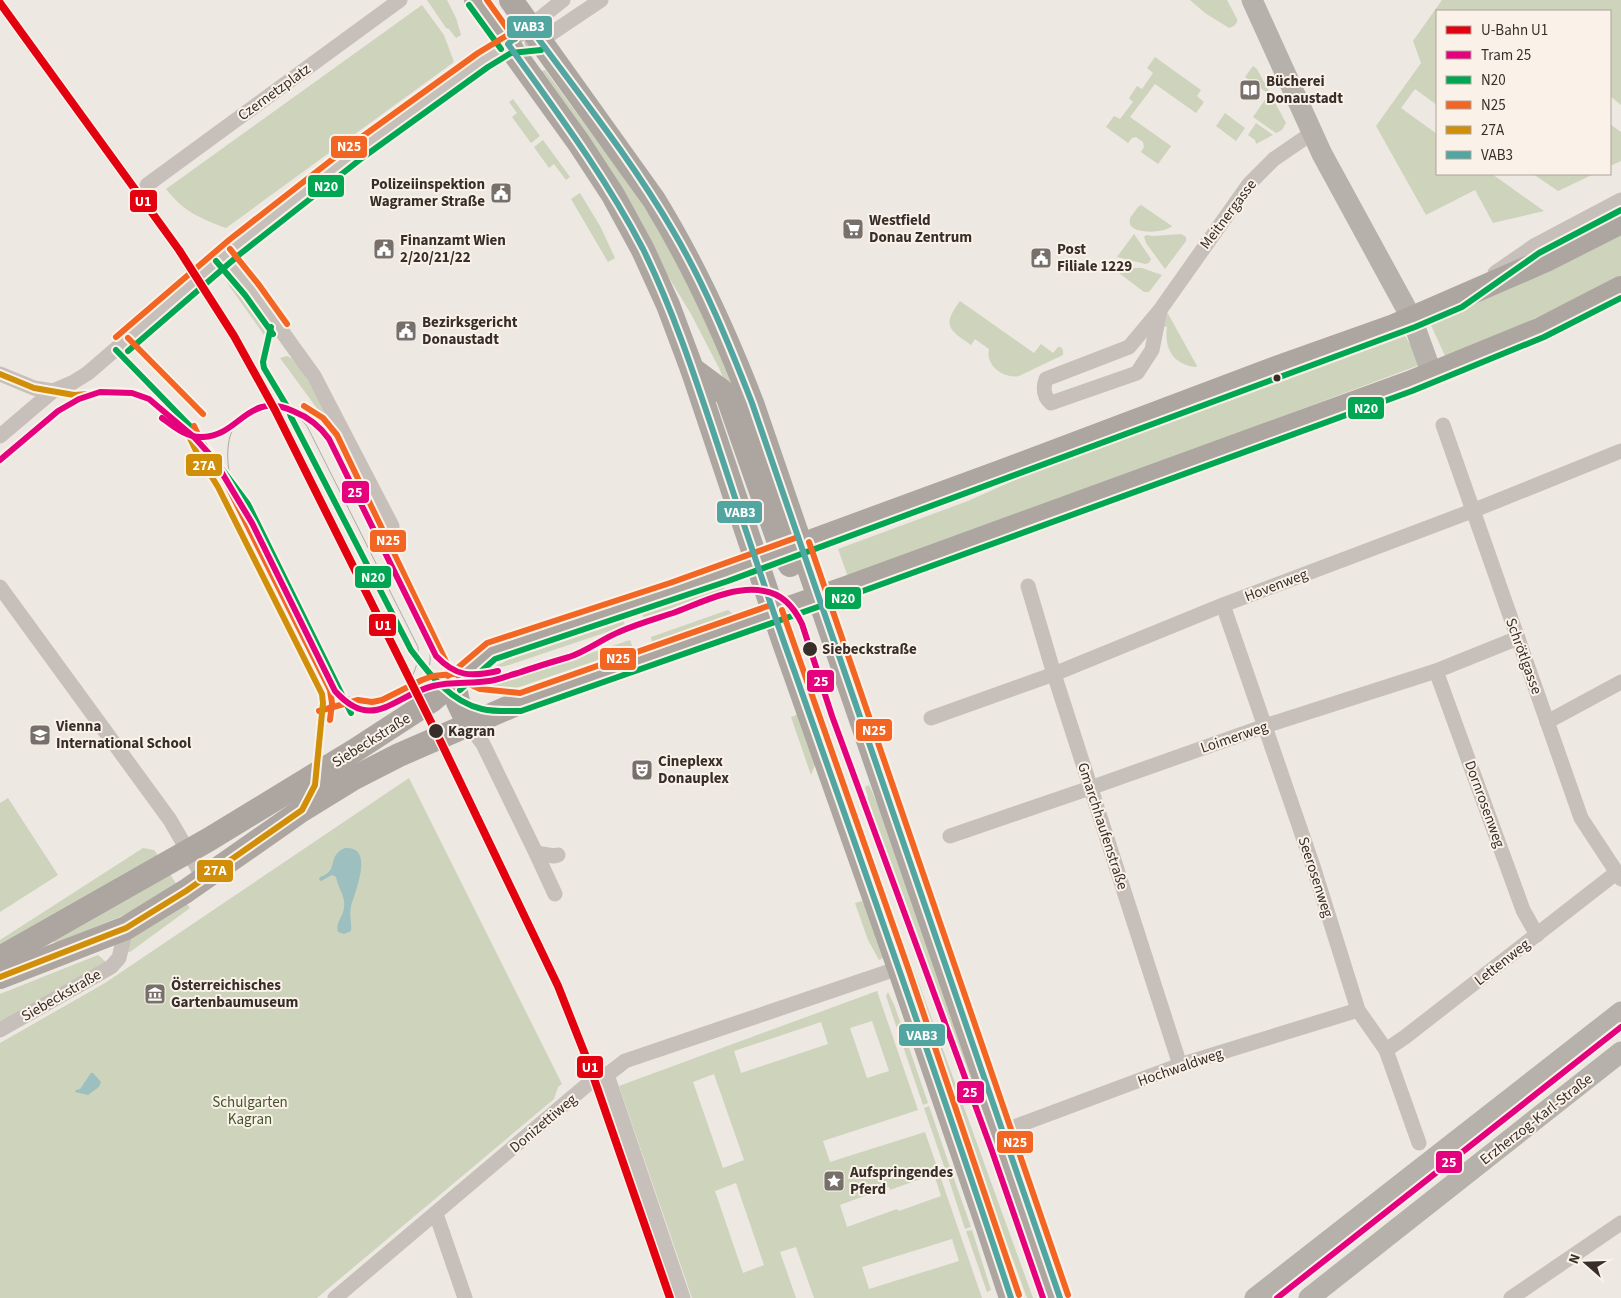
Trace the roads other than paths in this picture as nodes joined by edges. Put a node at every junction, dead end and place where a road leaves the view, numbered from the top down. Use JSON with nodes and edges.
{"nodes":[{"id":1,"x":400,"y":0,"type":"edge"},
{"id":2,"x":476,"y":0,"type":"edge"},
{"id":3,"x":511,"y":0,"type":"edge"},
{"id":4,"x":563,"y":0,"type":"edge"},
{"id":5,"x":601,"y":0,"type":"edge"},
{"id":6,"x":1252,"y":0,"type":"edge"},
{"id":7,"x":535,"y":34,"type":"junction"},
{"id":8,"x":508,"y":44,"type":"junction"},
{"id":9,"x":1312,"y":133,"type":"junction"},
{"id":10,"x":147,"y":185,"type":"dead end"},
{"id":11,"x":1621,"y":200,"type":"edge"},
{"id":12,"x":1621,"y":222,"type":"edge"},
{"id":13,"x":223,"y":255,"type":"junction"},
{"id":14,"x":1621,"y":288,"type":"edge"},
{"id":15,"x":1458,"y":299,"type":"junction"},
{"id":16,"x":1160,"y":310,"type":"junction"},
{"id":17,"x":1412,"y":319,"type":"junction"},
{"id":18,"x":692,"y":369,"type":"junction"},
{"id":19,"x":0,"y":374,"type":"edge"},
{"id":20,"x":1432,"y":374,"type":"junction"},
{"id":21,"x":53,"y":390,"type":"junction"},
{"id":22,"x":1443,"y":425,"type":"dead end"},
{"id":23,"x":0,"y":436,"type":"edge"},
{"id":24,"x":1621,"y":451,"type":"edge"},
{"id":25,"x":1472,"y":511,"type":"junction"},
{"id":26,"x":392,"y":526,"type":"dead end"},
{"id":27,"x":792,"y":549,"type":"junction"},
{"id":28,"x":757,"y":561,"type":"junction"},
{"id":29,"x":1028,"y":586,"type":"dead end"},
{"id":30,"x":0,"y":587,"type":"edge"},
{"id":31,"x":819,"y":598,"type":"junction"},
{"id":32,"x":1223,"y":605,"type":"junction"},
{"id":33,"x":774,"y":614,"type":"junction"},
{"id":34,"x":1518,"y":638,"type":"junction"},
{"id":35,"x":1436,"y":671,"type":"junction"},
{"id":36,"x":1054,"y":674,"type":"junction"},
{"id":37,"x":1621,"y":682,"type":"edge"},
{"id":38,"x":454,"y":684,"type":"junction"},
{"id":39,"x":931,"y":718,"type":"dead end"},
{"id":40,"x":1547,"y":722,"type":"junction"},
{"id":41,"x":469,"y":725,"type":"junction"},
{"id":42,"x":1265,"y":726,"type":"junction"},
{"id":43,"x":1090,"y":788,"type":"junction"},
{"id":44,"x":950,"y":836,"type":"dead end"},
{"id":45,"x":188,"y":850,"type":"junction"},
{"id":46,"x":536,"y":853,"type":"junction"},
{"id":47,"x":558,"y":855,"type":"dead end"},
{"id":48,"x":1618,"y":876,"type":"edge"},
{"id":49,"x":204,"y":879,"type":"junction"},
{"id":50,"x":555,"y":894,"type":"dead end"},
{"id":51,"x":126,"y":928,"type":"junction"},
{"id":52,"x":1537,"y":935,"type":"junction"},
{"id":53,"x":0,"y":958,"type":"edge"},
{"id":54,"x":899,"y":968,"type":"junction"},
{"id":55,"x":0,"y":977,"type":"edge"},
{"id":56,"x":1358,"y":1010,"type":"junction"},
{"id":57,"x":1621,"y":1012,"type":"edge"},
{"id":58,"x":0,"y":1030,"type":"edge"},
{"id":59,"x":1386,"y":1050,"type":"junction"},
{"id":60,"x":1621,"y":1052,"type":"edge"},
{"id":61,"x":1180,"y":1065,"type":"junction"},
{"id":62,"x":607,"y":1075,"type":"junction"},
{"id":63,"x":1003,"y":1131,"type":"junction"},
{"id":64,"x":1419,"y":1142,"type":"dead end"},
{"id":65,"x":436,"y":1214,"type":"junction"},
{"id":66,"x":1621,"y":1223,"type":"edge"},
{"id":67,"x":1318,"y":1295,"type":"edge"},
{"id":68,"x":335,"y":1298,"type":"edge"},
{"id":69,"x":466,"y":1298,"type":"edge"},
{"id":70,"x":683,"y":1298,"type":"edge"},
{"id":71,"x":1010,"y":1298,"type":"edge"},
{"id":72,"x":1060,"y":1298,"type":"edge"},
{"id":73,"x":1255,"y":1298,"type":"edge"},
{"id":74,"x":1511,"y":1298,"type":"edge"}],
"edges":[{"from":1,"to":10,"type":"street","name":"Czernetzplatz"},
{"from":2,"to":8,"type":"main road"},
{"from":3,"to":7,"type":"main road"},
{"from":4,"to":7,"type":"street"},
{"from":5,"to":7,"type":"street"},
{"from":6,"to":9,"type":"main road"},
{"from":7,"to":8,"type":"street"},
{"from":7,"to":27,"type":"main road"},
{"from":8,"to":13,"type":"street"},
{"from":8,"to":18,"type":"main road"},
{"from":9,"to":16,"type":"street","name":"Meitnergasse"},
{"from":9,"to":17,"type":"main road"},
{"from":11,"to":15,"type":"street"},
{"from":12,"to":15,"type":"main road","name":"Siebeckstraße"},
{"from":13,"to":21,"type":"street"},
{"from":13,"to":26,"type":"street"},
{"from":14,"to":20,"type":"main road","name":"Siebeckstraße"},
{"from":15,"to":17,"type":"main road","name":"Siebeckstraße"},
{"from":16,"to":16,"type":"street","name":"Meitnergasse"},
{"from":17,"to":20,"type":"main road"},
{"from":17,"to":27,"type":"main road","name":"Siebeckstraße"},
{"from":18,"to":27,"type":"main road"},
{"from":18,"to":28,"type":"main road"},
{"from":19,"to":21,"type":"street"},
{"from":20,"to":31,"type":"main road","name":"Siebeckstraße"},
{"from":21,"to":23,"type":"street"},
{"from":22,"to":25,"type":"street","name":"Schrötlgasse"},
{"from":24,"to":25,"type":"street","name":"Hovenweg"},
{"from":25,"to":32,"type":"street","name":"Hovenweg"},
{"from":25,"to":34,"type":"street","name":"Schrötlgasse"},
{"from":27,"to":28,"type":"main road","name":"Siebeckstraße"},
{"from":27,"to":31,"type":"main road"},
{"from":28,"to":33,"type":"main road"},
{"from":28,"to":38,"type":"main road","name":"Siebeckstraße"},
{"from":29,"to":36,"type":"street","name":"Gmarchhaufenstraße"},
{"from":30,"to":45,"type":"street"},
{"from":31,"to":33,"type":"main road","name":"Siebeckstraße"},
{"from":31,"to":63,"type":"main road"},
{"from":32,"to":36,"type":"street","name":"Hovenweg"},
{"from":32,"to":42,"type":"street","name":"Seerosenweg"},
{"from":33,"to":41,"type":"main road","name":"Siebeckstraße"},
{"from":33,"to":54,"type":"main road"},
{"from":34,"to":35,"type":"street","name":"Loimerweg"},
{"from":34,"to":40,"type":"street","name":"Schrötlgasse"},
{"from":35,"to":42,"type":"street","name":"Loimerweg"},
{"from":35,"to":52,"type":"street","name":"Dornrosenweg"},
{"from":36,"to":39,"type":"street","name":"Hovenweg"},
{"from":36,"to":43,"type":"street","name":"Gmarchhaufenstraße"},
{"from":37,"to":40,"type":"street"},
{"from":38,"to":41,"type":"main road"},
{"from":38,"to":45,"type":"main road","name":"Siebeckstraße"},
{"from":40,"to":48,"type":"street","name":"Schrötlgasse"},
{"from":41,"to":46,"type":"street"},
{"from":41,"to":49,"type":"main road","name":"Siebeckstraße"},
{"from":42,"to":43,"type":"street","name":"Loimerweg"},
{"from":42,"to":56,"type":"street","name":"Seerosenweg"},
{"from":43,"to":44,"type":"street","name":"Loimerweg"},
{"from":43,"to":61,"type":"street","name":"Gmarchhaufenstraße"},
{"from":45,"to":49,"type":"street"},
{"from":45,"to":53,"type":"main road","name":"Siebeckstraße"},
{"from":46,"to":47,"type":"street"},
{"from":46,"to":50,"type":"street"},
{"from":48,"to":52,"type":"street","name":"Lettenweg"},
{"from":49,"to":51,"type":"main road","name":"Siebeckstraße"},
{"from":51,"to":55,"type":"main road","name":"Siebeckstraße"},
{"from":51,"to":58,"type":"street","name":"Siebeckstraße"},
{"from":52,"to":59,"type":"street","name":"Lettenweg"},
{"from":54,"to":62,"type":"street","name":"Donizettiweg"},
{"from":54,"to":71,"type":"main road"},
{"from":56,"to":59,"type":"street","name":"Seerosenweg"},
{"from":56,"to":61,"type":"street","name":"Hochwaldweg"},
{"from":57,"to":73,"type":"main road","name":"Erzherzog-Karl-Straße"},
{"from":59,"to":64,"type":"street","name":"Seerosenweg"},
{"from":60,"to":67,"type":"main road","name":"Erzherzog-Karl-Straße"},
{"from":61,"to":63,"type":"street","name":"Hochwaldweg"},
{"from":62,"to":65,"type":"street","name":"Donizettiweg"},
{"from":62,"to":70,"type":"street"},
{"from":63,"to":72,"type":"main road"},
{"from":65,"to":68,"type":"street","name":"Donizettiweg"},
{"from":65,"to":69,"type":"street"},
{"from":66,"to":74,"type":"street"}]}
